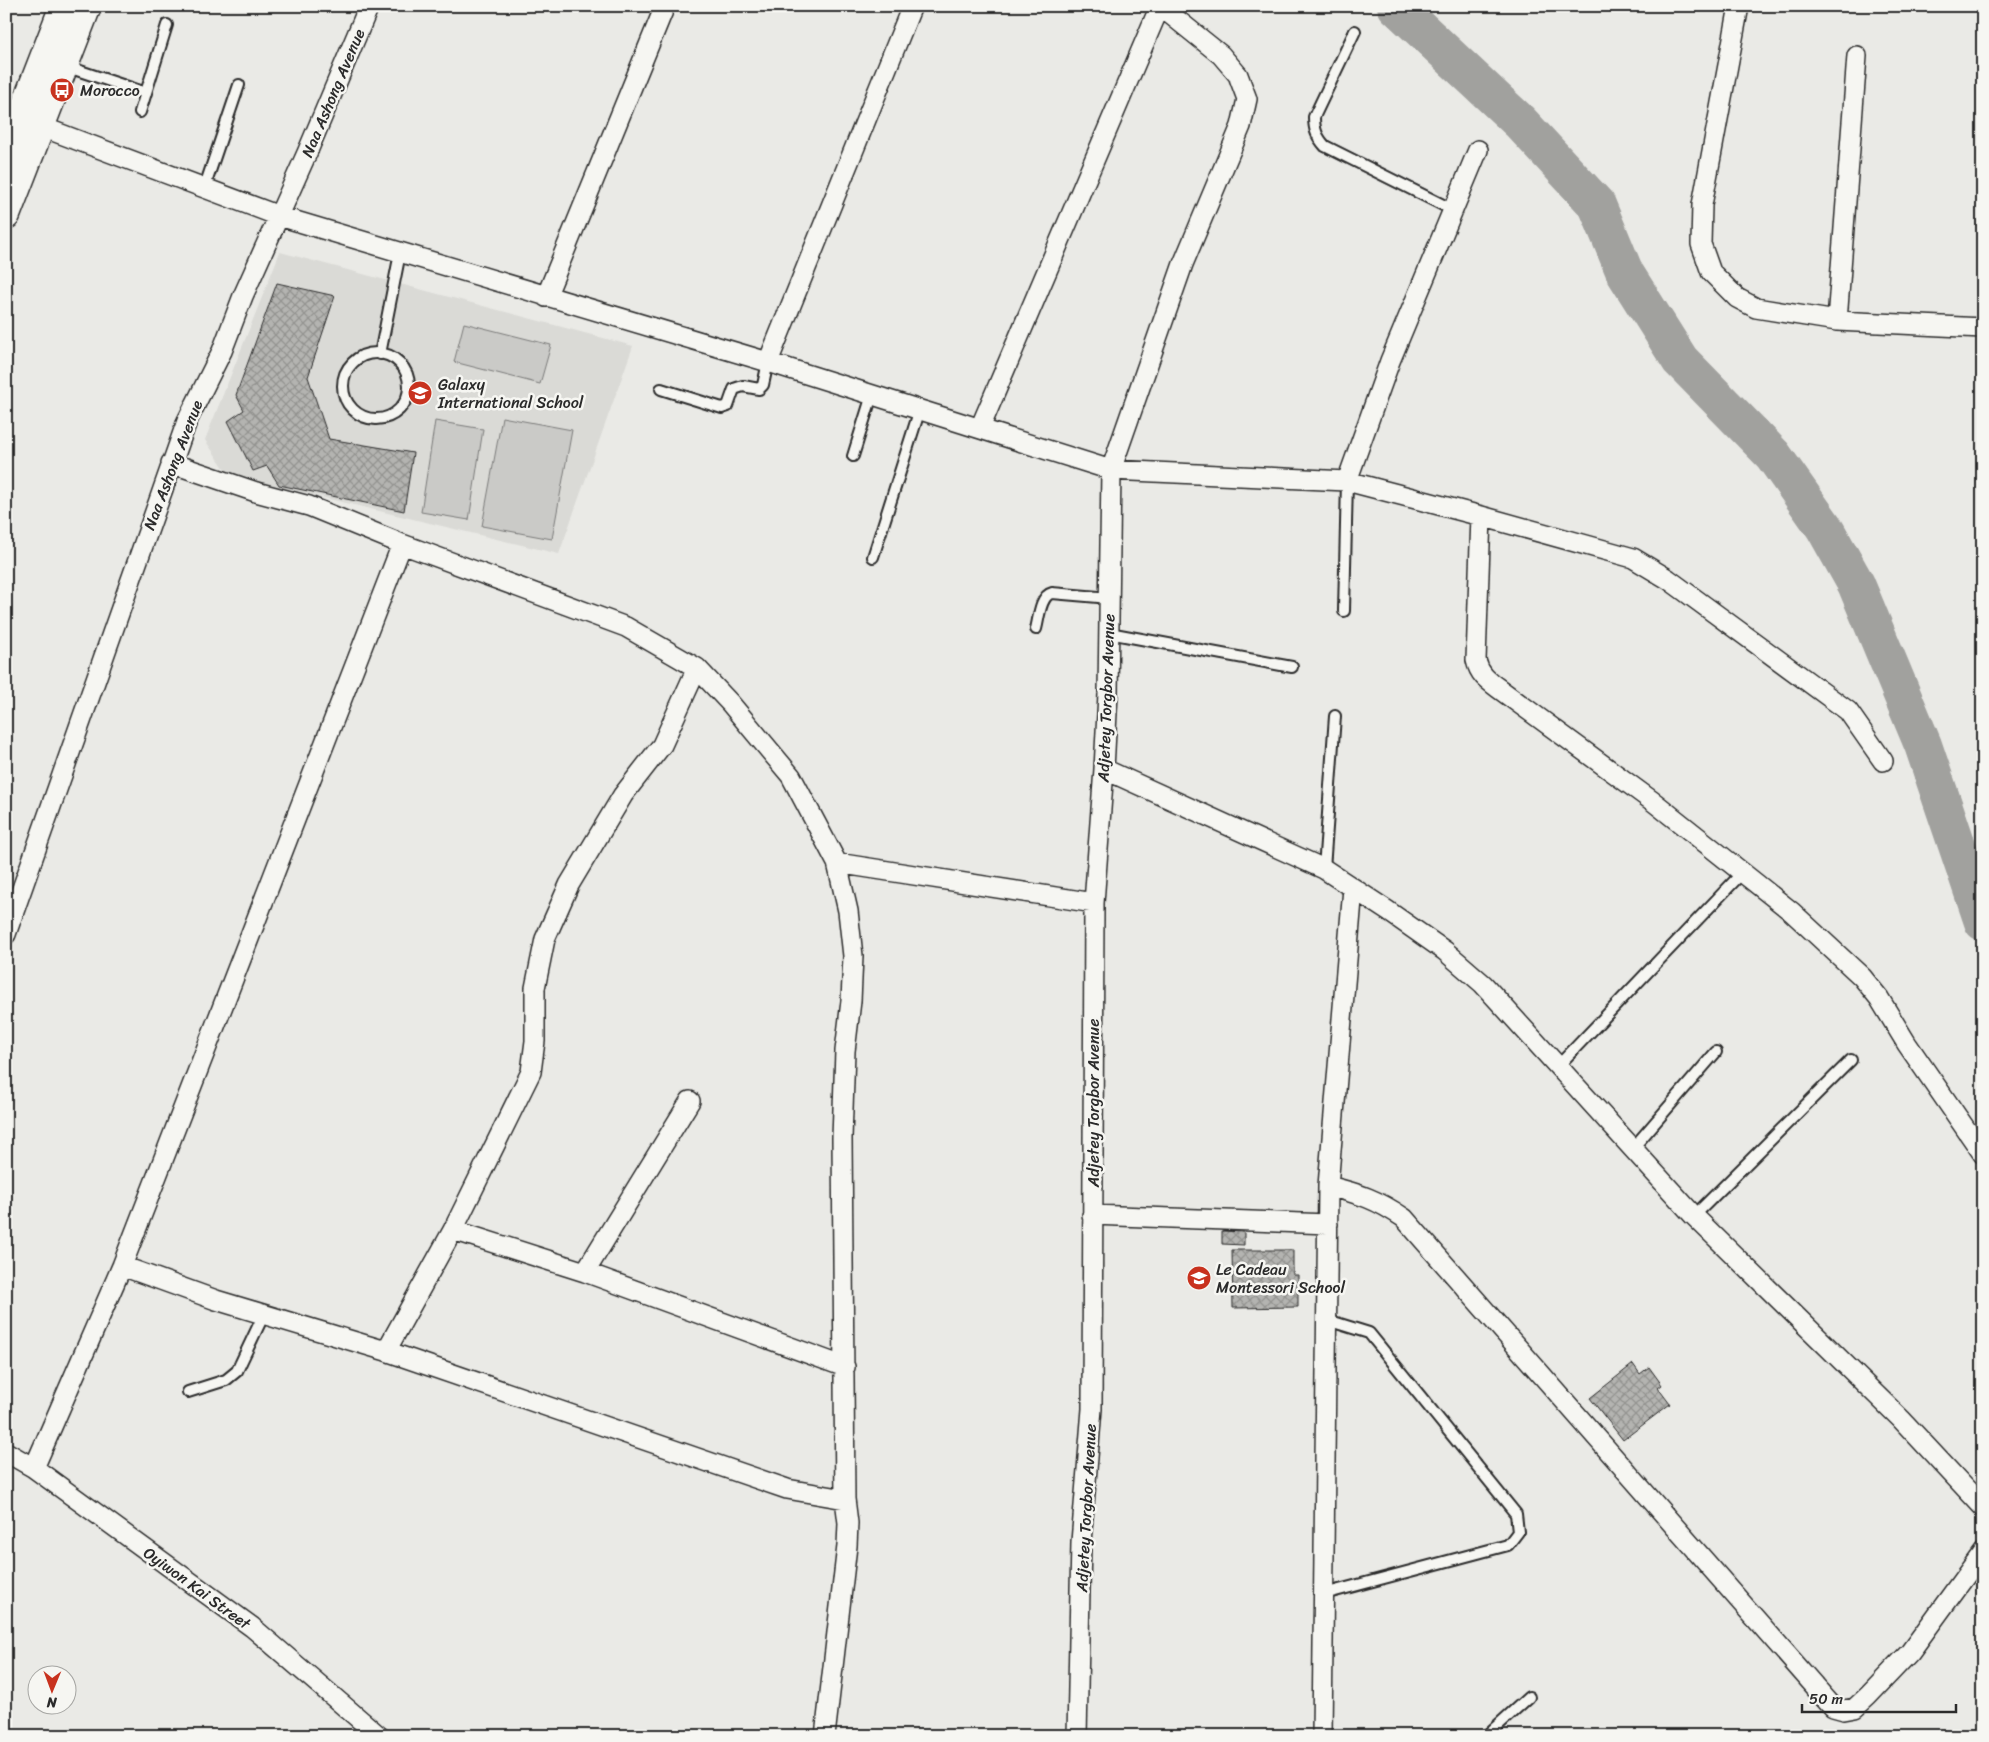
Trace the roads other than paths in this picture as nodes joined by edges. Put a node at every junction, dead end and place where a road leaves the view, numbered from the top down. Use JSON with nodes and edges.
{"nodes":[{"id":1,"x":64,"y":6,"type":"edge"},
{"id":2,"x":87,"y":6,"type":"edge"},
{"id":3,"x":369,"y":6,"type":"edge"},
{"id":4,"x":665,"y":6,"type":"edge"},
{"id":5,"x":912,"y":6,"type":"edge"},
{"id":6,"x":1160,"y":6,"type":"edge"},
{"id":7,"x":1739,"y":6,"type":"edge"},
{"id":8,"x":167,"y":25,"type":"dead end"},
{"id":9,"x":1355,"y":31,"type":"dead end"},
{"id":10,"x":1857,"y":56,"type":"dead end"},
{"id":11,"x":64,"y":66,"type":"junction"},
{"id":12,"x":239,"y":85,"type":"dead end"},
{"id":13,"x":146,"y":93,"type":"junction"},
{"id":14,"x":140,"y":112,"type":"dead end"},
{"id":15,"x":30,"y":123,"type":"junction"},
{"id":16,"x":1478,"y":150,"type":"dead end"},
{"id":17,"x":6,"y":156,"type":"edge"},
{"id":18,"x":204,"y":188,"type":"junction"},
{"id":19,"x":1453,"y":210,"type":"junction"},
{"id":20,"x":6,"y":215,"type":"edge"},
{"id":21,"x":279,"y":216,"type":"junction"},
{"id":22,"x":400,"y":253,"type":"junction"},
{"id":23,"x":546,"y":297,"type":"junction"},
{"id":24,"x":1837,"y":321,"type":"junction"},
{"id":25,"x":1983,"y":328,"type":"edge"},
{"id":26,"x":380,"y":354,"type":"junction"},
{"id":27,"x":768,"y":362,"type":"junction"},
{"id":28,"x":661,"y":389,"type":"dead end"},
{"id":29,"x":872,"y":395,"type":"junction"},
{"id":30,"x":920,"y":410,"type":"junction"},
{"id":31,"x":980,"y":428,"type":"junction"},
{"id":32,"x":853,"y":456,"type":"dead end"},
{"id":33,"x":171,"y":463,"type":"junction"},
{"id":34,"x":1111,"y":470,"type":"junction"},
{"id":35,"x":1347,"y":481,"type":"junction"},
{"id":36,"x":1481,"y":516,"type":"junction"},
{"id":37,"x":402,"y":544,"type":"junction"},
{"id":38,"x":873,"y":557,"type":"dead end"},
{"id":39,"x":1110,"y":598,"type":"junction"},
{"id":40,"x":1344,"y":611,"type":"dead end"},
{"id":41,"x":1036,"y":629,"type":"dead end"},
{"id":42,"x":1109,"y":632,"type":"junction"},
{"id":43,"x":1292,"y":667,"type":"dead end"},
{"id":44,"x":697,"y":668,"type":"junction"},
{"id":45,"x":1335,"y":716,"type":"dead end"},
{"id":46,"x":1883,"y":761,"type":"dead end"},
{"id":47,"x":1104,"y":769,"type":"junction"},
{"id":48,"x":837,"y":863,"type":"junction"},
{"id":49,"x":1324,"y":869,"type":"junction"},
{"id":50,"x":1742,"y":872,"type":"junction"},
{"id":51,"x":1353,"y":888,"type":"junction"},
{"id":52,"x":1094,"y":903,"type":"junction"},
{"id":53,"x":6,"y":934,"type":"edge"},
{"id":54,"x":1716,"y":1052,"type":"dead end"},
{"id":55,"x":1851,"y":1060,"type":"dead end"},
{"id":56,"x":1558,"y":1066,"type":"junction"},
{"id":57,"x":690,"y":1101,"type":"dead end"},
{"id":58,"x":1634,"y":1148,"type":"junction"},
{"id":59,"x":1983,"y":1154,"type":"edge"},
{"id":60,"x":1328,"y":1186,"type":"junction"},
{"id":61,"x":1092,"y":1215,"type":"junction"},
{"id":62,"x":1694,"y":1216,"type":"junction"},
{"id":63,"x":1328,"y":1224,"type":"junction"},
{"id":64,"x":453,"y":1230,"type":"junction"},
{"id":65,"x":122,"y":1266,"type":"junction"},
{"id":66,"x":585,"y":1272,"type":"junction"},
{"id":67,"x":264,"y":1314,"type":"junction"},
{"id":68,"x":1327,"y":1320,"type":"junction"},
{"id":69,"x":386,"y":1351,"type":"junction"},
{"id":70,"x":845,"y":1367,"type":"junction"},
{"id":71,"x":188,"y":1392,"type":"dead end"},
{"id":72,"x":6,"y":1452,"type":"edge"},
{"id":73,"x":34,"y":1468,"type":"junction"},
{"id":74,"x":845,"y":1499,"type":"junction"},
{"id":75,"x":1983,"y":1507,"type":"edge"},
{"id":76,"x":1983,"y":1552,"type":"edge"},
{"id":77,"x":1324,"y":1594,"type":"junction"},
{"id":78,"x":1529,"y":1697,"type":"dead end"},
{"id":79,"x":379,"y":1736,"type":"edge"},
{"id":80,"x":825,"y":1736,"type":"edge"},
{"id":81,"x":1077,"y":1736,"type":"edge"},
{"id":82,"x":1322,"y":1736,"type":"edge"},
{"id":83,"x":1486,"y":1736,"type":"edge"}],
"edges":[{"from":1,"to":15,"type":"main road"},
{"from":2,"to":11,"type":"main road"},
{"from":3,"to":21,"type":"street","name":"Naa Ashong Avenue"},
{"from":4,"to":23,"type":"street"},
{"from":5,"to":27,"type":"street"},
{"from":6,"to":31,"type":"street"},
{"from":6,"to":34,"type":"street","name":"Adjetey Torgbor Avenue"},
{"from":7,"to":24,"type":"street"},
{"from":8,"to":13,"type":"lane"},
{"from":9,"to":19,"type":"lane"},
{"from":10,"to":24,"type":"street"},
{"from":11,"to":13,"type":"lane"},
{"from":11,"to":15,"type":"main road"},
{"from":12,"to":18,"type":"lane"},
{"from":13,"to":14,"type":"lane"},
{"from":15,"to":17,"type":"main road"},
{"from":15,"to":18,"type":"street"},
{"from":15,"to":20,"type":"main road"},
{"from":16,"to":19,"type":"street"},
{"from":18,"to":21,"type":"street"},
{"from":19,"to":35,"type":"street"},
{"from":21,"to":22,"type":"street"},
{"from":21,"to":33,"type":"street","name":"Naa Ashong Avenue"},
{"from":22,"to":23,"type":"street"},
{"from":22,"to":26,"type":"lane"},
{"from":23,"to":27,"type":"street"},
{"from":24,"to":25,"type":"street"},
{"from":26,"to":26,"type":"lane"},
{"from":27,"to":28,"type":"lane"},
{"from":27,"to":29,"type":"street"},
{"from":29,"to":30,"type":"street"},
{"from":29,"to":32,"type":"lane"},
{"from":30,"to":31,"type":"street"},
{"from":30,"to":38,"type":"lane"},
{"from":31,"to":34,"type":"street"},
{"from":33,"to":37,"type":"street"},
{"from":33,"to":53,"type":"street","name":"Naa Ashong Avenue"},
{"from":34,"to":35,"type":"street"},
{"from":34,"to":39,"type":"street","name":"Adjetey Torgbor Avenue"},
{"from":35,"to":36,"type":"street"},
{"from":35,"to":40,"type":"lane"},
{"from":36,"to":46,"type":"street"},
{"from":36,"to":50,"type":"street"},
{"from":37,"to":44,"type":"street"},
{"from":37,"to":65,"type":"street"},
{"from":39,"to":41,"type":"lane"},
{"from":39,"to":42,"type":"street","name":"Adjetey Torgbor Avenue"},
{"from":42,"to":43,"type":"lane"},
{"from":42,"to":47,"type":"street","name":"Adjetey Torgbor Avenue"},
{"from":44,"to":48,"type":"street"},
{"from":44,"to":64,"type":"street"},
{"from":45,"to":49,"type":"lane"},
{"from":47,"to":49,"type":"street"},
{"from":47,"to":52,"type":"street","name":"Adjetey Torgbor Avenue"},
{"from":48,"to":52,"type":"street"},
{"from":48,"to":70,"type":"street"},
{"from":49,"to":51,"type":"street"},
{"from":50,"to":56,"type":"lane"},
{"from":50,"to":59,"type":"street"},
{"from":51,"to":56,"type":"street"},
{"from":51,"to":60,"type":"street"},
{"from":52,"to":61,"type":"street","name":"Adjetey Torgbor Avenue"},
{"from":54,"to":58,"type":"lane"},
{"from":55,"to":62,"type":"lane"},
{"from":56,"to":58,"type":"street"},
{"from":57,"to":66,"type":"street"},
{"from":58,"to":62,"type":"street"},
{"from":60,"to":63,"type":"street"},
{"from":60,"to":76,"type":"street"},
{"from":61,"to":63,"type":"street"},
{"from":61,"to":81,"type":"street","name":"Adjetey Torgbor Avenue"},
{"from":62,"to":75,"type":"street"},
{"from":63,"to":68,"type":"street"},
{"from":64,"to":66,"type":"street"},
{"from":64,"to":69,"type":"street"},
{"from":65,"to":67,"type":"street"},
{"from":65,"to":73,"type":"street"},
{"from":66,"to":70,"type":"street"},
{"from":67,"to":69,"type":"street"},
{"from":67,"to":71,"type":"lane"},
{"from":68,"to":77,"type":"street"},
{"from":68,"to":77,"type":"lane"},
{"from":69,"to":74,"type":"street"},
{"from":70,"to":74,"type":"street"},
{"from":72,"to":73,"type":"street","name":"Oyiwon Kai Street"},
{"from":73,"to":79,"type":"street","name":"Oyiwon Kai Street"},
{"from":74,"to":80,"type":"street"},
{"from":77,"to":82,"type":"street"},
{"from":78,"to":83,"type":"lane"}]}
